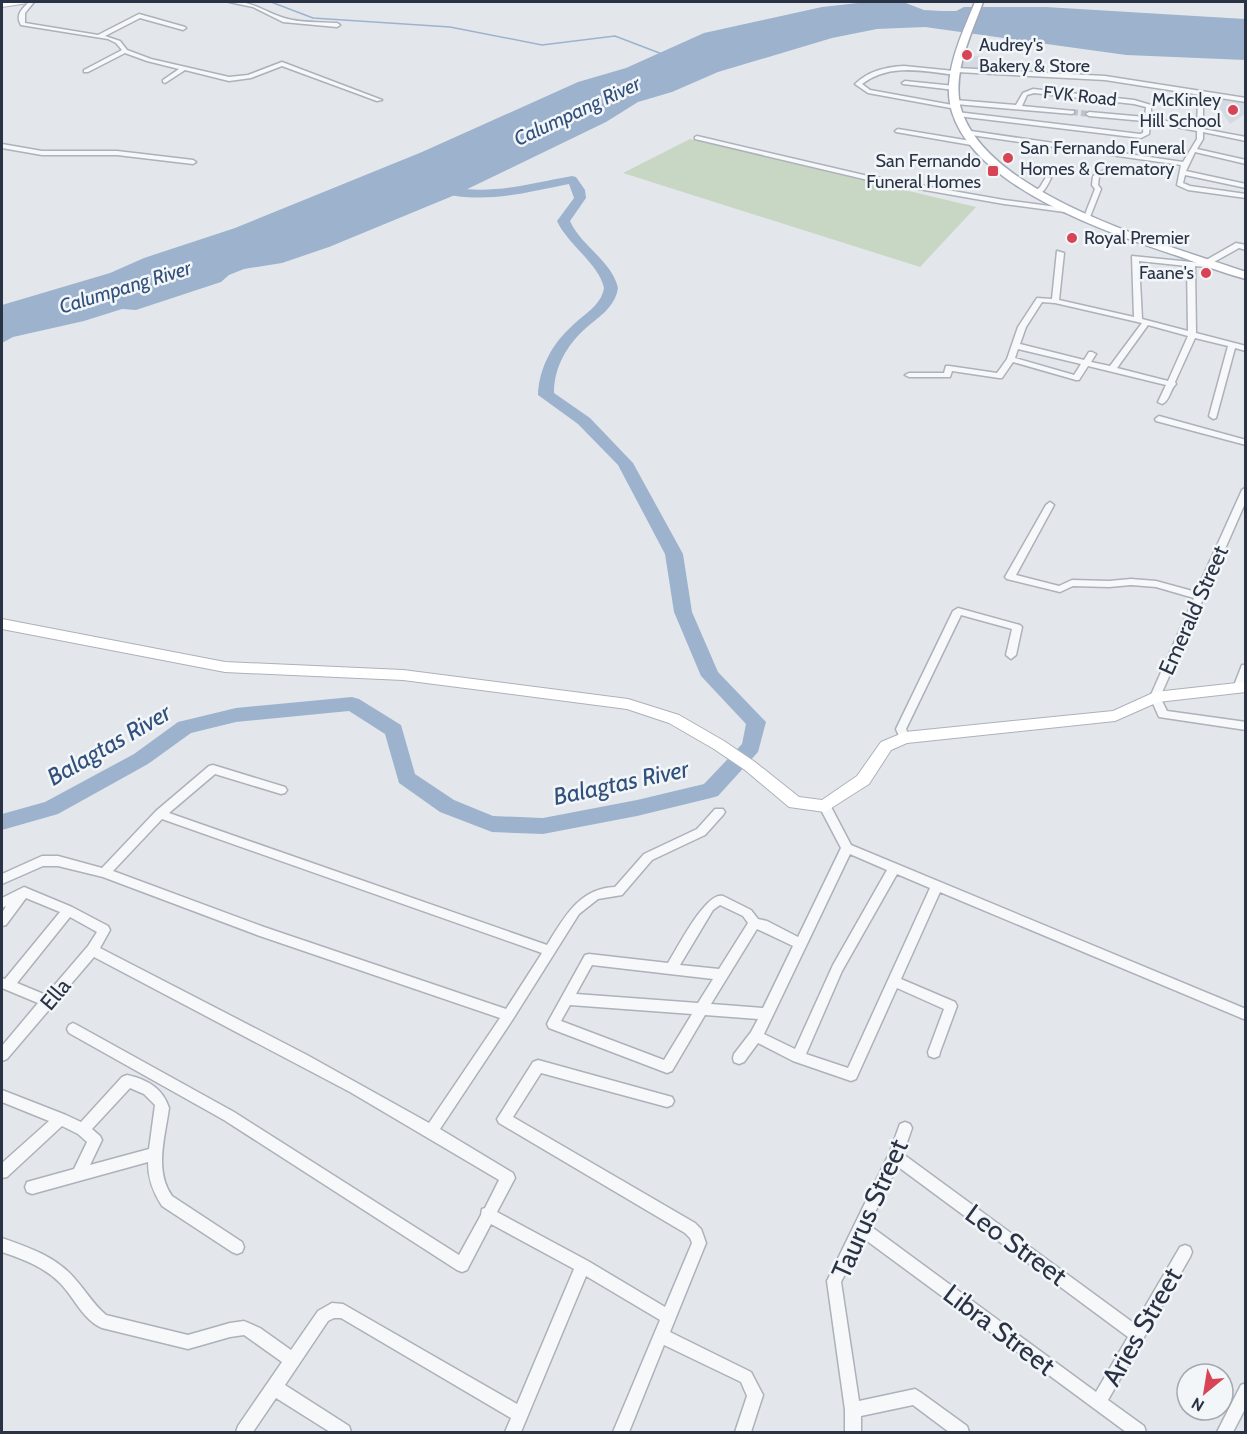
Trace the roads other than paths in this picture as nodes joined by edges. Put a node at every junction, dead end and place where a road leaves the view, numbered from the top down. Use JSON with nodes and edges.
{"nodes":[{"id":1,"x":30,"y":2,"type":"edge"},
{"id":2,"x":232,"y":2,"type":"edge"},
{"id":3,"x":979,"y":2,"type":"edge"},
{"id":4,"x":2,"y":5,"type":"edge"},
{"id":5,"x":337,"y":25,"type":"dead end"},
{"id":6,"x":183,"y":28,"type":"dead end"},
{"id":7,"x":100,"y":36,"type":"junction"},
{"id":8,"x":126,"y":52,"type":"junction"},
{"id":9,"x":186,"y":68,"type":"junction"},
{"id":10,"x":86,"y":71,"type":"dead end"},
{"id":11,"x":956,"y":71,"type":"junction"},
{"id":12,"x":165,"y":81,"type":"dead end"},
{"id":13,"x":905,"y":83,"type":"dead end"},
{"id":14,"x":955,"y":88,"type":"junction"},
{"id":15,"x":379,"y":100,"type":"dead end"},
{"id":16,"x":1201,"y":100,"type":"dead end"},
{"id":17,"x":1245,"y":100,"type":"edge"},
{"id":18,"x":1018,"y":107,"type":"junction"},
{"id":19,"x":956,"y":108,"type":"junction"},
{"id":20,"x":1072,"y":112,"type":"tunnel mouth"},
{"id":21,"x":1089,"y":114,"type":"tunnel mouth"},
{"id":22,"x":1148,"y":119,"type":"junction"},
{"id":23,"x":1202,"y":129,"type":"junction"},
{"id":24,"x":898,"y":131,"type":"dead end"},
{"id":25,"x":964,"y":132,"type":"junction"},
{"id":26,"x":697,"y":138,"type":"dead end"},
{"id":27,"x":1245,"y":139,"type":"edge"},
{"id":28,"x":971,"y":143,"type":"junction"},
{"id":29,"x":2,"y":146,"type":"edge"},
{"id":30,"x":1194,"y":150,"type":"junction"},
{"id":31,"x":193,"y":162,"type":"dead end"},
{"id":32,"x":1245,"y":162,"type":"edge"},
{"id":33,"x":1185,"y":164,"type":"junction"},
{"id":34,"x":1106,"y":171,"type":"dead end"},
{"id":35,"x":1182,"y":172,"type":"junction"},
{"id":36,"x":1048,"y":178,"type":"dead end"},
{"id":37,"x":1245,"y":186,"type":"edge"},
{"id":38,"x":1035,"y":194,"type":"junction"},
{"id":39,"x":1245,"y":196,"type":"edge"},
{"id":40,"x":1072,"y":211,"type":"junction"},
{"id":41,"x":1087,"y":217,"type":"junction"},
{"id":42,"x":1243,"y":245,"type":"edge"},
{"id":43,"x":1060,"y":253,"type":"dead end"},
{"id":44,"x":1208,"y":262,"type":"junction"},
{"id":45,"x":1191,"y":264,"type":"junction"},
{"id":46,"x":1245,"y":276,"type":"edge"},
{"id":47,"x":1055,"y":301,"type":"junction"},
{"id":48,"x":1142,"y":322,"type":"junction"},
{"id":49,"x":1192,"y":336,"type":"junction"},
{"id":50,"x":1232,"y":345,"type":"junction"},
{"id":51,"x":1017,"y":346,"type":"junction"},
{"id":52,"x":1245,"y":349,"type":"edge"},
{"id":53,"x":1088,"y":357,"type":"junction"},
{"id":54,"x":1011,"y":359,"type":"junction"},
{"id":55,"x":1113,"y":368,"type":"junction"},
{"id":56,"x":909,"y":375,"type":"dead end"},
{"id":57,"x":1172,"y":384,"type":"junction"},
{"id":58,"x":1162,"y":402,"type":"dead end"},
{"id":59,"x":1213,"y":416,"type":"dead end"},
{"id":60,"x":1159,"y":419,"type":"dead end"},
{"id":61,"x":1245,"y":443,"type":"edge"},
{"id":62,"x":1245,"y":490,"type":"edge"},
{"id":63,"x":1050,"y":506,"type":"dead end"},
{"id":64,"x":1200,"y":596,"type":"junction"},
{"id":65,"x":2,"y":624,"type":"edge"},
{"id":66,"x":1011,"y":654,"type":"dead end"},
{"id":67,"x":1245,"y":668,"type":"edge"},
{"id":68,"x":1241,"y":687,"type":"edge"},
{"id":69,"x":1155,"y":697,"type":"junction"},
{"id":70,"x":1245,"y":726,"type":"edge"},
{"id":71,"x":905,"y":738,"type":"junction"},
{"id":72,"x":281,"y":790,"type":"dead end"},
{"id":73,"x":825,"y":806,"type":"junction"},
{"id":74,"x":719,"y":812,"type":"dead end"},
{"id":75,"x":160,"y":814,"type":"junction"},
{"id":76,"x":847,"y":848,"type":"junction"},
{"id":77,"x":894,"y":868,"type":"junction"},
{"id":78,"x":104,"y":873,"type":"junction"},
{"id":79,"x":2,"y":879,"type":"edge"},
{"id":80,"x":937,"y":886,"type":"junction"},
{"id":81,"x":24,"y":892,"type":"junction"},
{"id":82,"x":2,"y":903,"type":"edge"},
{"id":83,"x":68,"y":910,"type":"junction"},
{"id":84,"x":2,"y":921,"type":"edge"},
{"id":85,"x":754,"y":924,"type":"junction"},
{"id":86,"x":801,"y":944,"type":"junction"},
{"id":87,"x":92,"y":950,"type":"junction"},
{"id":88,"x":550,"y":951,"type":"junction"},
{"id":89,"x":671,"y":969,"type":"junction"},
{"id":90,"x":722,"y":975,"type":"junction"},
{"id":91,"x":893,"y":981,"type":"junction"},
{"id":92,"x":5,"y":984,"type":"edge"},
{"id":93,"x":567,"y":999,"type":"junction"},
{"id":94,"x":49,"y":1002,"type":"junction"},
{"id":95,"x":703,"y":1008,"type":"junction"},
{"id":96,"x":767,"y":1014,"type":"junction"},
{"id":97,"x":509,"y":1015,"type":"junction"},
{"id":98,"x":1245,"y":1015,"type":"edge"},
{"id":99,"x":73,"y":1029,"type":"dead end"},
{"id":100,"x":756,"y":1036,"type":"junction"},
{"id":101,"x":934,"y":1052,"type":"dead end"},
{"id":102,"x":2,"y":1055,"type":"edge"},
{"id":103,"x":798,"y":1057,"type":"junction"},
{"id":104,"x":739,"y":1058,"type":"dead end"},
{"id":105,"x":2,"y":1096,"type":"edge"},
{"id":106,"x":667,"y":1101,"type":"dead end"},
{"id":107,"x":61,"y":1119,"type":"junction"},
{"id":108,"x":905,"y":1128,"type":"dead end"},
{"id":109,"x":83,"y":1130,"type":"junction"},
{"id":110,"x":432,"y":1130,"type":"junction"},
{"id":111,"x":155,"y":1154,"type":"junction"},
{"id":112,"x":895,"y":1156,"type":"junction"},
{"id":113,"x":2,"y":1172,"type":"edge"},
{"id":114,"x":78,"y":1176,"type":"junction"},
{"id":115,"x":32,"y":1187,"type":"dead end"},
{"id":116,"x":487,"y":1214,"type":"junction"},
{"id":117,"x":860,"y":1227,"type":"junction"},
{"id":118,"x":2,"y":1245,"type":"edge"},
{"id":119,"x":237,"y":1247,"type":"dead end"},
{"id":120,"x":1185,"y":1252,"type":"dead end"},
{"id":121,"x":583,"y":1266,"type":"junction"},
{"id":122,"x":669,"y":1317,"type":"junction"},
{"id":123,"x":1137,"y":1335,"type":"junction"},
{"id":124,"x":661,"y":1336,"type":"junction"},
{"id":125,"x":293,"y":1361,"type":"junction"},
{"id":126,"x":274,"y":1388,"type":"junction"},
{"id":127,"x":1245,"y":1390,"type":"edge"},
{"id":128,"x":1098,"y":1403,"type":"junction"},
{"id":129,"x":853,"y":1410,"type":"junction"},
{"id":130,"x":521,"y":1415,"type":"junction"},
{"id":131,"x":244,"y":1432,"type":"edge"},
{"id":132,"x":343,"y":1432,"type":"edge"},
{"id":133,"x":513,"y":1432,"type":"edge"},
{"id":134,"x":621,"y":1432,"type":"edge"},
{"id":135,"x":743,"y":1432,"type":"edge"},
{"id":136,"x":853,"y":1432,"type":"edge"},
{"id":137,"x":961,"y":1432,"type":"edge"},
{"id":138,"x":1138,"y":1432,"type":"edge"},
{"id":139,"x":1225,"y":1432,"type":"edge"}],
"edges":[{"from":1,"to":4,"type":"street"},
{"from":1,"to":7,"type":"street"},
{"from":2,"to":5,"type":"street"},
{"from":3,"to":11,"type":"main road"},
{"from":6,"to":7,"type":"street"},
{"from":7,"to":8,"type":"street"},
{"from":8,"to":9,"type":"street"},
{"from":8,"to":10,"type":"street"},
{"from":9,"to":12,"type":"street"},
{"from":9,"to":15,"type":"street"},
{"from":11,"to":14,"type":"main road"},
{"from":11,"to":17,"type":"street"},
{"from":11,"to":19,"type":"street"},
{"from":13,"to":14,"type":"street"},
{"from":14,"to":19,"type":"main road"},
{"from":16,"to":23,"type":"street"},
{"from":18,"to":19,"type":"street"},
{"from":18,"to":20,"type":"street"},
{"from":18,"to":22,"type":"street","name":"FVK Road"},
{"from":19,"to":22,"type":"street"},
{"from":19,"to":25,"type":"main road"},
{"from":21,"to":22,"type":"street"},
{"from":22,"to":23,"type":"street"},
{"from":23,"to":27,"type":"street"},
{"from":23,"to":30,"type":"street"},
{"from":24,"to":28,"type":"street"},
{"from":25,"to":28,"type":"main road"},
{"from":25,"to":33,"type":"street"},
{"from":26,"to":40,"type":"street"},
{"from":28,"to":38,"type":"main road"},
{"from":29,"to":31,"type":"street"},
{"from":30,"to":32,"type":"street"},
{"from":30,"to":33,"type":"street"},
{"from":33,"to":35,"type":"street"},
{"from":34,"to":41,"type":"street"},
{"from":35,"to":37,"type":"street"},
{"from":35,"to":39,"type":"street"},
{"from":36,"to":38,"type":"street"},
{"from":38,"to":40,"type":"main road"},
{"from":40,"to":41,"type":"main road"},
{"from":41,"to":44,"type":"main road"},
{"from":42,"to":44,"type":"street"},
{"from":43,"to":47,"type":"street"},
{"from":44,"to":45,"type":"street"},
{"from":44,"to":46,"type":"main road"},
{"from":45,"to":48,"type":"street"},
{"from":45,"to":49,"type":"street"},
{"from":47,"to":48,"type":"street"},
{"from":47,"to":51,"type":"street"},
{"from":48,"to":49,"type":"street"},
{"from":48,"to":55,"type":"street"},
{"from":49,"to":50,"type":"street"},
{"from":49,"to":57,"type":"street"},
{"from":50,"to":52,"type":"street"},
{"from":50,"to":59,"type":"street"},
{"from":51,"to":53,"type":"street"},
{"from":51,"to":54,"type":"street"},
{"from":53,"to":54,"type":"street"},
{"from":53,"to":55,"type":"street"},
{"from":54,"to":56,"type":"street"},
{"from":55,"to":57,"type":"street"},
{"from":57,"to":58,"type":"street"},
{"from":60,"to":61,"type":"street"},
{"from":62,"to":64,"type":"street","name":"Emerald Street"},
{"from":63,"to":64,"type":"street"},
{"from":64,"to":69,"type":"street","name":"Emerald Street"},
{"from":65,"to":73,"type":"street"},
{"from":66,"to":71,"type":"street"},
{"from":67,"to":68,"type":"street"},
{"from":68,"to":69,"type":"street"},
{"from":69,"to":70,"type":"street"},
{"from":69,"to":71,"type":"street"},
{"from":71,"to":73,"type":"street"},
{"from":72,"to":75,"type":"street"},
{"from":73,"to":76,"type":"street"},
{"from":74,"to":88,"type":"street"},
{"from":75,"to":78,"type":"street"},
{"from":75,"to":88,"type":"street"},
{"from":76,"to":77,"type":"street"},
{"from":76,"to":86,"type":"street"},
{"from":77,"to":80,"type":"street"},
{"from":77,"to":103,"type":"street"},
{"from":78,"to":79,"type":"street"},
{"from":78,"to":97,"type":"street"},
{"from":80,"to":91,"type":"street"},
{"from":80,"to":98,"type":"street"},
{"from":81,"to":82,"type":"street"},
{"from":81,"to":83,"type":"street"},
{"from":81,"to":84,"type":"street"},
{"from":83,"to":87,"type":"street","name":"Ella"},
{"from":83,"to":92,"type":"street"},
{"from":85,"to":86,"type":"street"},
{"from":85,"to":89,"type":"street"},
{"from":85,"to":90,"type":"street"},
{"from":86,"to":96,"type":"street"},
{"from":87,"to":94,"type":"street","name":"Ella"},
{"from":87,"to":110,"type":"street"},
{"from":88,"to":97,"type":"street"},
{"from":89,"to":90,"type":"street"},
{"from":89,"to":93,"type":"street"},
{"from":90,"to":95,"type":"street"},
{"from":91,"to":101,"type":"street"},
{"from":91,"to":103,"type":"street"},
{"from":92,"to":94,"type":"street"},
{"from":93,"to":95,"type":"street"},
{"from":93,"to":95,"type":"street"},
{"from":94,"to":102,"type":"street","name":"Ella"},
{"from":95,"to":96,"type":"street"},
{"from":96,"to":100,"type":"street"},
{"from":97,"to":110,"type":"street"},
{"from":99,"to":116,"type":"street"},
{"from":100,"to":103,"type":"street"},
{"from":100,"to":104,"type":"street"},
{"from":105,"to":107,"type":"street"},
{"from":106,"to":122,"type":"street"},
{"from":107,"to":109,"type":"street"},
{"from":107,"to":113,"type":"street"},
{"from":108,"to":112,"type":"street","name":"Taurus Street"},
{"from":109,"to":111,"type":"street"},
{"from":109,"to":114,"type":"street"},
{"from":110,"to":116,"type":"street"},
{"from":111,"to":114,"type":"street"},
{"from":111,"to":119,"type":"street"},
{"from":112,"to":117,"type":"street","name":"Taurus Street"},
{"from":112,"to":123,"type":"street","name":"Leo Street"},
{"from":114,"to":115,"type":"street"},
{"from":116,"to":121,"type":"street"},
{"from":117,"to":128,"type":"street","name":"Libra Street"},
{"from":117,"to":129,"type":"street","name":"Taurus Street"},
{"from":118,"to":125,"type":"street"},
{"from":120,"to":123,"type":"street","name":"Aries Street"},
{"from":121,"to":122,"type":"street"},
{"from":121,"to":130,"type":"street"},
{"from":122,"to":124,"type":"street"},
{"from":123,"to":128,"type":"street","name":"Aries Street"},
{"from":124,"to":134,"type":"street"},
{"from":124,"to":135,"type":"street"},
{"from":125,"to":126,"type":"street"},
{"from":125,"to":130,"type":"street"},
{"from":126,"to":131,"type":"street"},
{"from":126,"to":132,"type":"street"},
{"from":127,"to":139,"type":"street"},
{"from":128,"to":138,"type":"street","name":"Libra Street"},
{"from":129,"to":136,"type":"street","name":"Taurus Street"},
{"from":129,"to":137,"type":"street"},
{"from":130,"to":133,"type":"street"}]}
